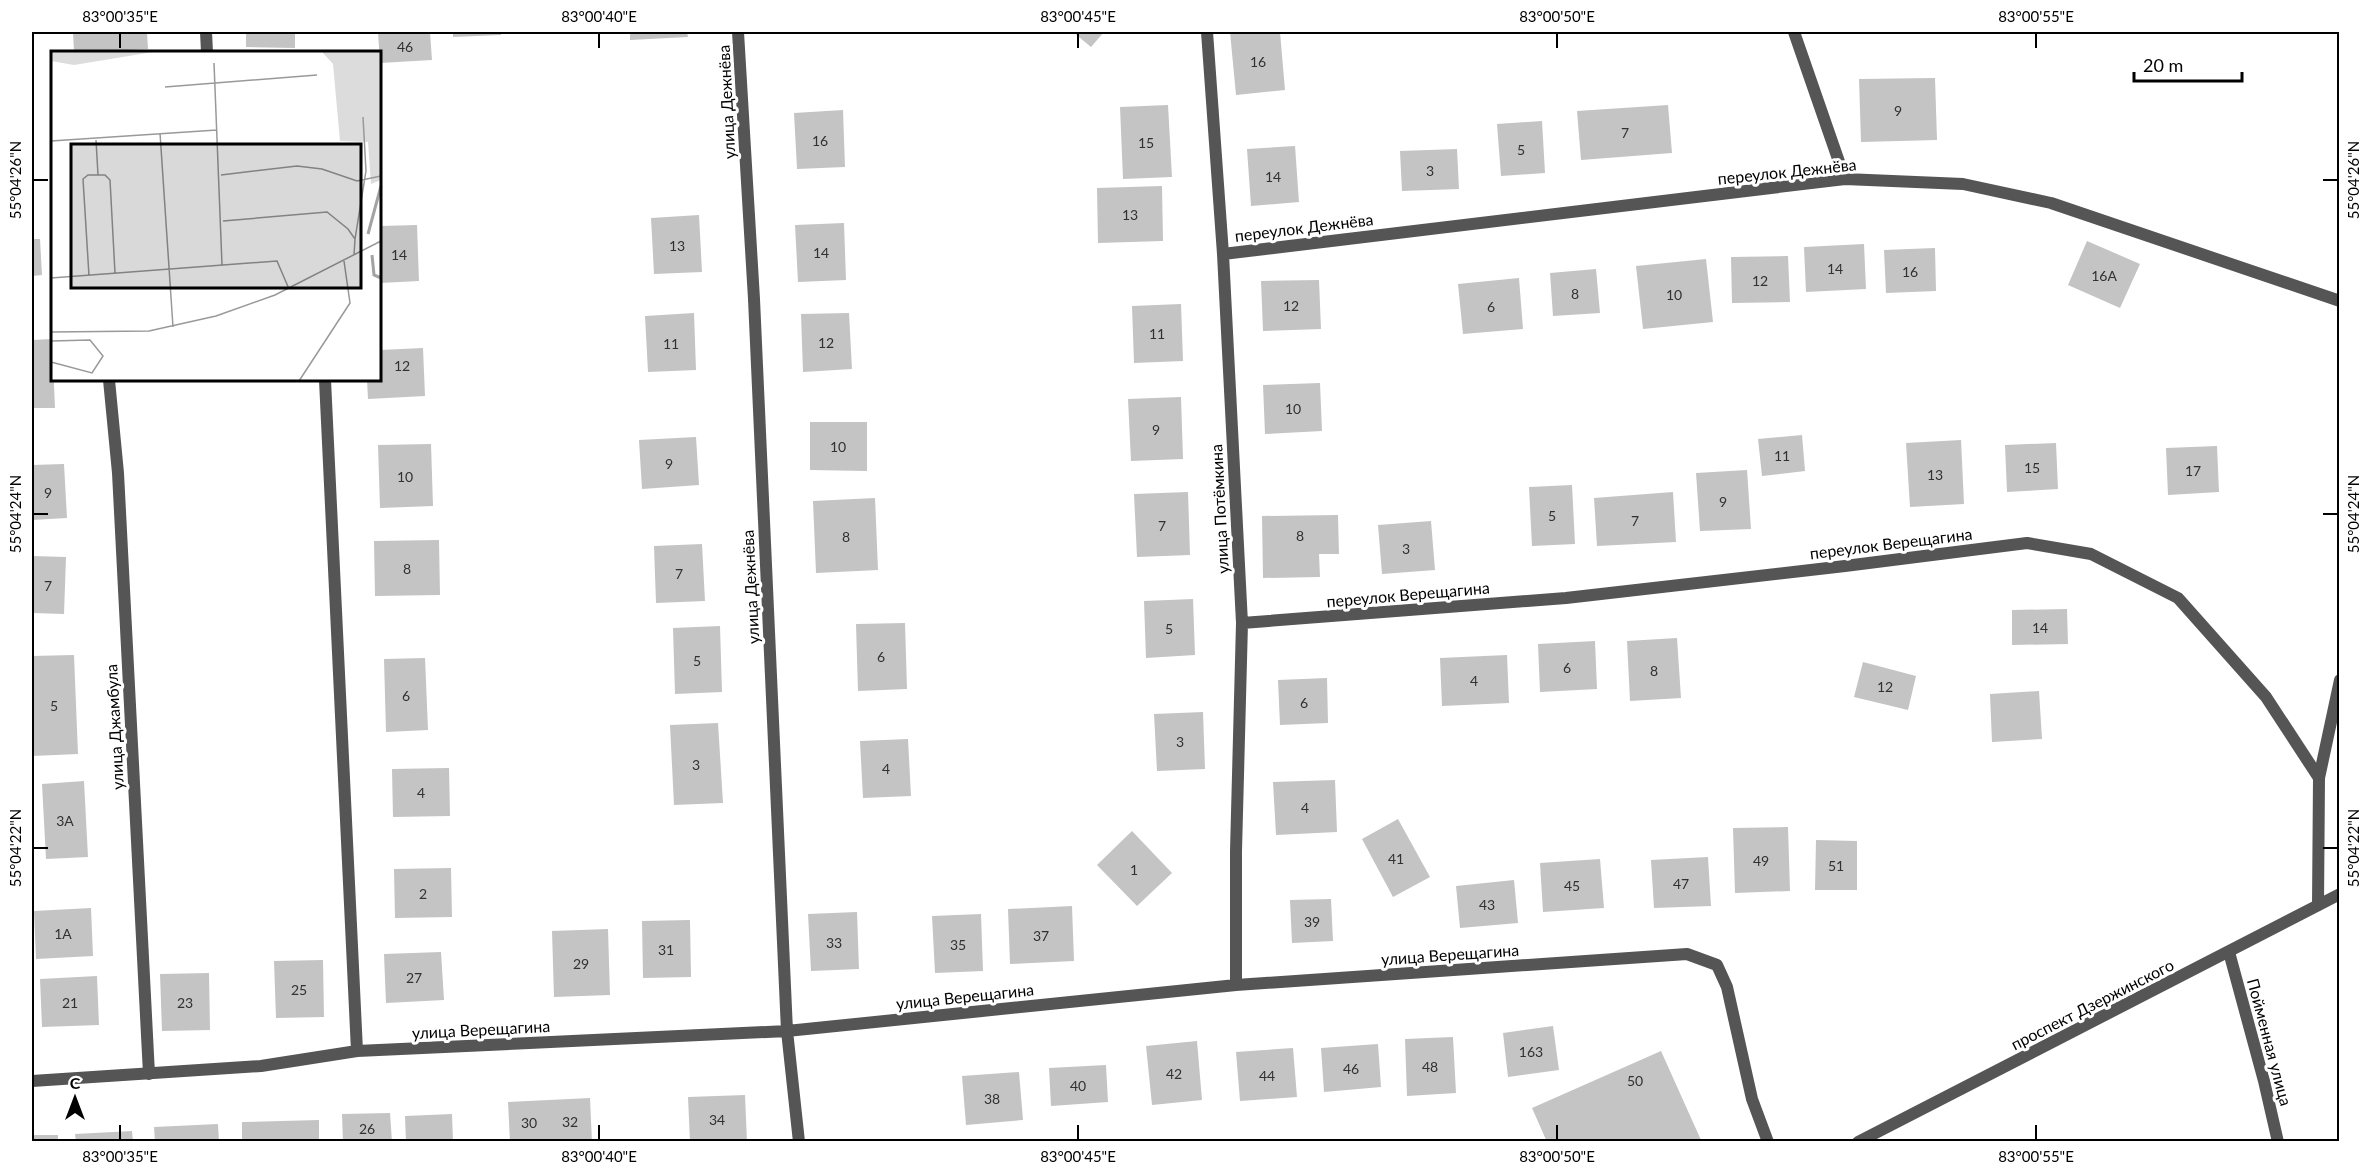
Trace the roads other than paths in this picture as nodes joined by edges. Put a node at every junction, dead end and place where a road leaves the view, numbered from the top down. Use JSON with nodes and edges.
{"nodes":[{"id":1,"x":206,"y":32,"type":"edge"},
{"id":2,"x":738,"y":32,"type":"edge"},
{"id":3,"x":1207,"y":32,"type":"edge"},
{"id":4,"x":1794,"y":32,"type":"edge"},
{"id":5,"x":207,"y":51,"type":"edge"},
{"id":6,"x":1845,"y":179,"type":"junction"},
{"id":7,"x":1223,"y":254,"type":"junction"},
{"id":8,"x":2340,"y":301,"type":"edge"},
{"id":9,"x":109,"y":381,"type":"edge"},
{"id":10,"x":325,"y":381,"type":"edge"},
{"id":11,"x":1242,"y":623,"type":"junction"},
{"id":12,"x":2340,"y":680,"type":"edge"},
{"id":13,"x":2319,"y":778,"type":"junction"},
{"id":14,"x":2340,"y":894,"type":"edge"},
{"id":15,"x":2318,"y":905,"type":"junction"},
{"id":16,"x":2229,"y":952,"type":"junction"},
{"id":17,"x":1236,"y":985,"type":"junction"},
{"id":18,"x":787,"y":1031,"type":"junction"},
{"id":19,"x":357,"y":1051,"type":"junction"},
{"id":20,"x":149,"y":1074,"type":"junction"},
{"id":21,"x":32,"y":1082,"type":"edge"},
{"id":22,"x":799,"y":1142,"type":"edge"},
{"id":23,"x":1768,"y":1142,"type":"edge"},
{"id":24,"x":1858,"y":1142,"type":"edge"},
{"id":25,"x":2278,"y":1142,"type":"edge"}],
"edges":[{"from":1,"to":5,"type":"street"},
{"from":2,"to":18,"type":"street","name":"улица Дежнёва"},
{"from":3,"to":7,"type":"street","name":"улица Потёмкина"},
{"from":4,"to":6,"type":"street"},
{"from":6,"to":7,"type":"street","name":"переулок Дежнёва"},
{"from":6,"to":8,"type":"street","name":"переулок Дежнёва"},
{"from":7,"to":11,"type":"street","name":"улица Потёмкина"},
{"from":9,"to":20,"type":"street","name":"улица Джамбула"},
{"from":10,"to":19,"type":"street"},
{"from":11,"to":13,"type":"street","name":"переулок Верещагина"},
{"from":11,"to":17,"type":"street","name":"улица Потёмкина"},
{"from":12,"to":13,"type":"street"},
{"from":13,"to":15,"type":"street"},
{"from":14,"to":15,"type":"street","name":"проспект Дзержинского"},
{"from":15,"to":16,"type":"street","name":"проспект Дзержинского"},
{"from":16,"to":24,"type":"street","name":"проспект Дзержинского"},
{"from":16,"to":25,"type":"street","name":"Пойменная улица"},
{"from":17,"to":18,"type":"street","name":"улица Верещагина"},
{"from":17,"to":23,"type":"street","name":"улица Верещагина"},
{"from":18,"to":19,"type":"street","name":"улица Верещагина"},
{"from":18,"to":22,"type":"street","name":"улица Дежнёва"},
{"from":19,"to":20,"type":"street","name":"улица Верещагина"},
{"from":20,"to":21,"type":"street","name":"улица Верещагина"}]}
